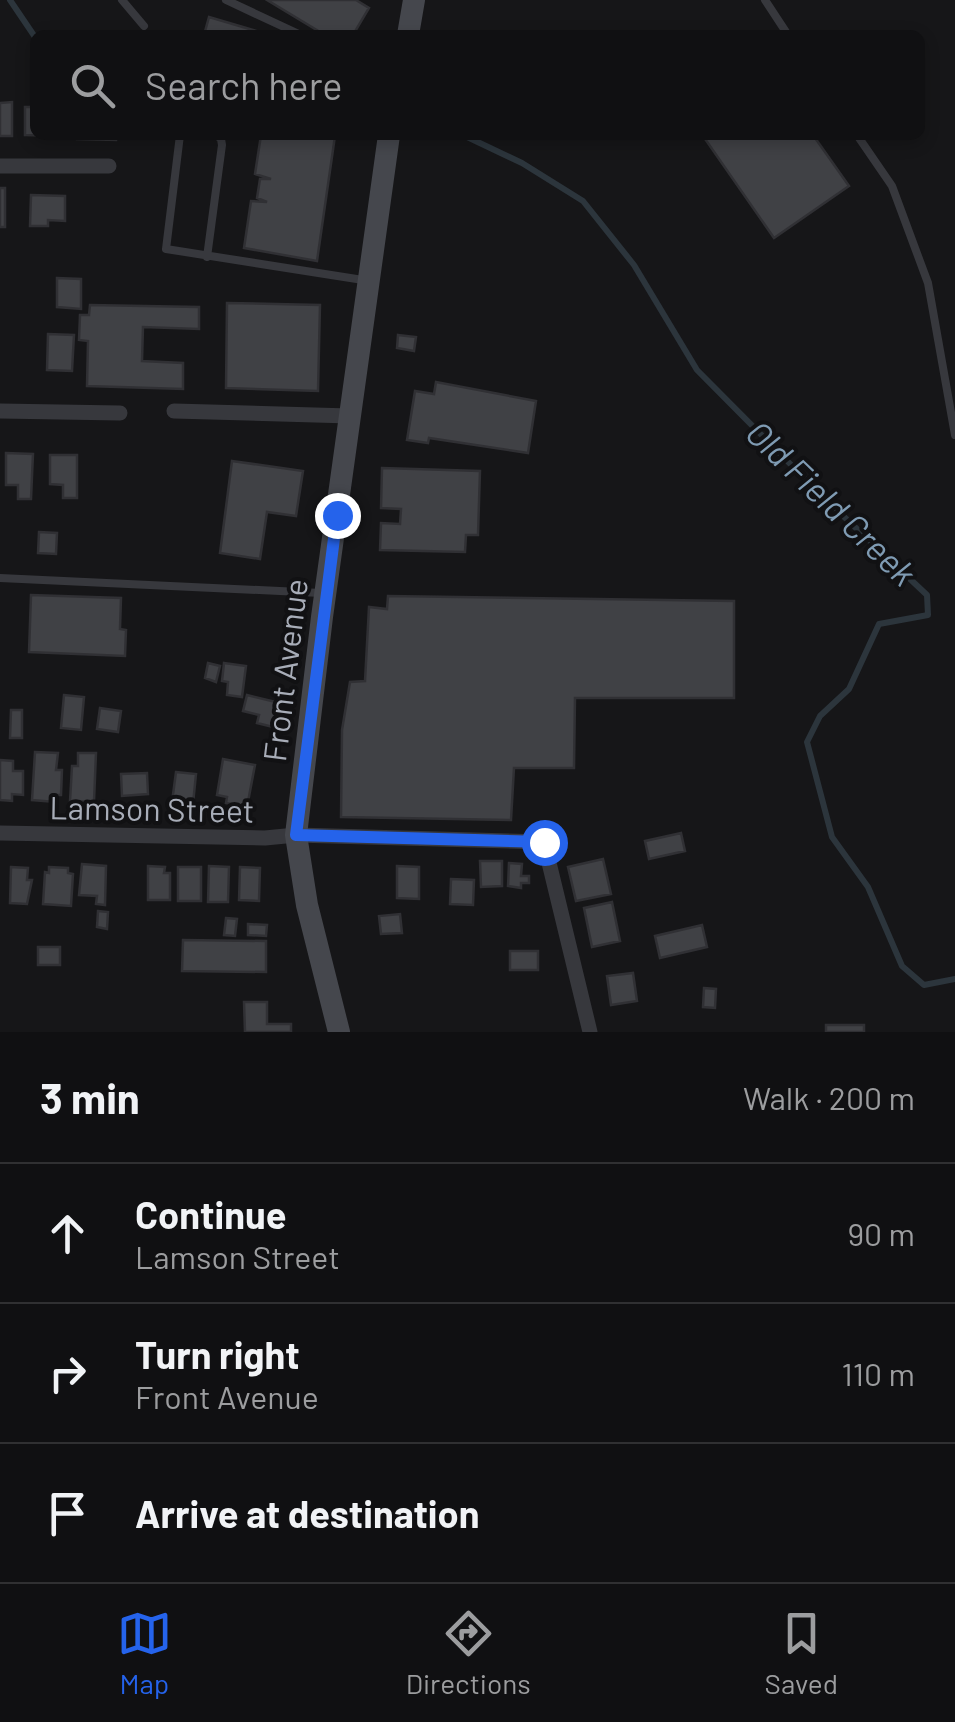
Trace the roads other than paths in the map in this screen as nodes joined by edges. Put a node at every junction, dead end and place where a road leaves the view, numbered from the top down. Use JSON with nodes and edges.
{"nodes":[{"id":1,"x":122,"y":0,"type":"edge"},
{"id":2,"x":226,"y":0,"type":"edge"},
{"id":3,"x":414,"y":0,"type":"edge"},
{"id":4,"x":765,"y":0,"type":"edge"},
{"id":5,"x":144,"y":26,"type":"dead end"},
{"id":6,"x":290,"y":30,"type":"edge"},
{"id":7,"x":409,"y":30,"type":"edge"},
{"id":8,"x":785,"y":30,"type":"edge"},
{"id":9,"x":179,"y":140,"type":"edge"},
{"id":10,"x":221,"y":140,"type":"edge"},
{"id":11,"x":388,"y":140,"type":"edge"},
{"id":12,"x":860,"y":140,"type":"edge"},
{"id":13,"x":0,"y":166,"type":"edge"},
{"id":14,"x":109,"y":166,"type":"dead end"},
{"id":15,"x":206,"y":257,"type":"junction"},
{"id":16,"x":368,"y":280,"type":"junction"},
{"id":17,"x":0,"y":411,"type":"edge"},
{"id":18,"x":174,"y":411,"type":"dead end"},
{"id":19,"x":120,"y":412,"type":"dead end"},
{"id":20,"x":350,"y":416,"type":"junction"},
{"id":21,"x":955,"y":435,"type":"edge"},
{"id":22,"x":0,"y":578,"type":"edge"},
{"id":23,"x":326,"y":594,"type":"junction"},
{"id":24,"x":0,"y":833,"type":"edge"},
{"id":25,"x":296,"y":835,"type":"junction"},
{"id":26,"x":338,"y":1032,"type":"edge"},
{"id":27,"x":590,"y":1032,"type":"edge"}],
"edges":[{"from":1,"to":5,"type":"lane"},
{"from":2,"to":6,"type":"lane"},
{"from":3,"to":7,"type":"street"},
{"from":4,"to":8,"type":"lane"},
{"from":9,"to":15,"type":"lane"},
{"from":10,"to":15,"type":"lane"},
{"from":11,"to":16,"type":"street","name":"Front Avenue"},
{"from":12,"to":21,"type":"lane"},
{"from":13,"to":14,"type":"street"},
{"from":15,"to":16,"type":"lane"},
{"from":16,"to":20,"type":"street","name":"Front Avenue"},
{"from":17,"to":19,"type":"street"},
{"from":18,"to":20,"type":"street"},
{"from":20,"to":23,"type":"street","name":"Front Avenue"},
{"from":22,"to":23,"type":"lane"},
{"from":23,"to":25,"type":"street","name":"Front Avenue"},
{"from":24,"to":25,"type":"street","name":"Lamson Street"},
{"from":25,"to":26,"type":"street","name":"Front Avenue"},
{"from":25,"to":27,"type":"street","name":"Lamson Street"}]}
